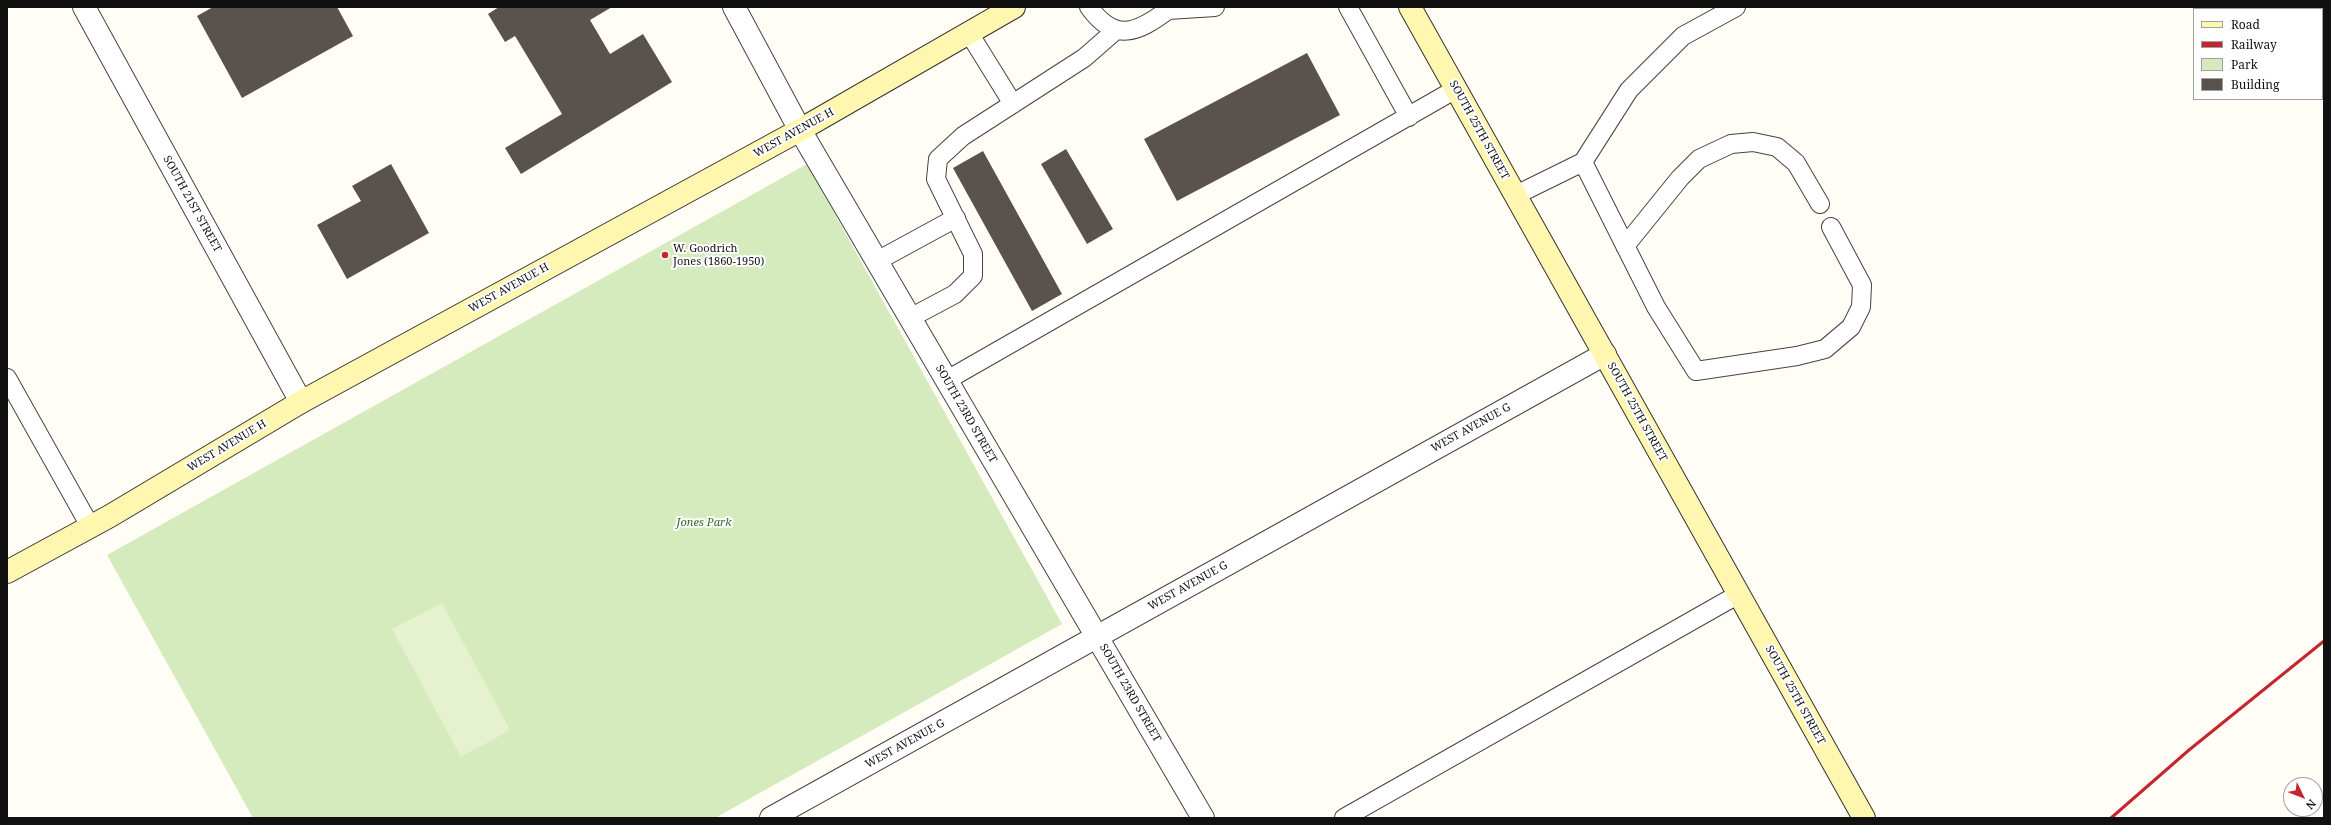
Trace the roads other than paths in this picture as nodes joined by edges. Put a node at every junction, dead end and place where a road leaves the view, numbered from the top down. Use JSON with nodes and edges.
{"nodes":[{"id":1,"x":84,"y":7,"type":"edge"},
{"id":2,"x":734,"y":7,"type":"edge"},
{"id":3,"x":1014,"y":7,"type":"edge"},
{"id":4,"x":1089,"y":7,"type":"edge"},
{"id":5,"x":1215,"y":7,"type":"edge"},
{"id":6,"x":1348,"y":7,"type":"edge"},
{"id":7,"x":1410,"y":7,"type":"edge"},
{"id":8,"x":1736,"y":7,"type":"edge"},
{"id":9,"x":1169,"y":9,"type":"edge"},
{"id":10,"x":1115,"y":31,"type":"junction"},
{"id":11,"x":969,"y":33,"type":"junction"},
{"id":12,"x":1456,"y":89,"type":"junction"},
{"id":13,"x":1013,"y":104,"type":"junction"},
{"id":14,"x":1409,"y":117,"type":"junction"},
{"id":15,"x":800,"y":130,"type":"junction"},
{"id":16,"x":1583,"y":162,"type":"junction"},
{"id":17,"x":1516,"y":196,"type":"junction"},
{"id":18,"x":1820,"y":204,"type":"dead end"},
{"id":19,"x":956,"y":218,"type":"junction"},
{"id":20,"x":1831,"y":227,"type":"dead end"},
{"id":21,"x":1625,"y":246,"type":"junction"},
{"id":22,"x":876,"y":261,"type":"junction"},
{"id":23,"x":910,"y":318,"type":"junction"},
{"id":24,"x":1604,"y":354,"type":"junction"},
{"id":25,"x":7,"y":378,"type":"edge"},
{"id":26,"x":947,"y":380,"type":"junction"},
{"id":27,"x":301,"y":402,"type":"junction"},
{"id":28,"x":90,"y":526,"type":"junction"},
{"id":29,"x":7,"y":572,"type":"edge"},
{"id":30,"x":1739,"y":594,"type":"junction"},
{"id":31,"x":1096,"y":637,"type":"junction"},
{"id":32,"x":771,"y":818,"type":"edge"},
{"id":33,"x":1203,"y":818,"type":"edge"},
{"id":34,"x":1344,"y":818,"type":"edge"},
{"id":35,"x":1864,"y":818,"type":"edge"}],
"edges":[{"from":1,"to":27,"type":"street","name":"SOUTH 21ST STREET"},
{"from":2,"to":15,"type":"street","name":"SOUTH 23RD STREET"},
{"from":3,"to":11,"type":"main road","name":"WEST AVENUE H"},
{"from":4,"to":10,"type":"lane"},
{"from":5,"to":9,"type":"lane"},
{"from":6,"to":14,"type":"lane"},
{"from":7,"to":12,"type":"main road","name":"SOUTH 25TH STREET"},
{"from":8,"to":16,"type":"lane"},
{"from":9,"to":10,"type":"lane"},
{"from":10,"to":13,"type":"lane"},
{"from":11,"to":13,"type":"lane"},
{"from":11,"to":15,"type":"main road","name":"WEST AVENUE H"},
{"from":12,"to":14,"type":"lane"},
{"from":12,"to":17,"type":"main road","name":"SOUTH 25TH STREET"},
{"from":13,"to":19,"type":"lane"},
{"from":14,"to":26,"type":"lane"},
{"from":15,"to":22,"type":"street","name":"SOUTH 23RD STREET"},
{"from":15,"to":27,"type":"main road","name":"WEST AVENUE H"},
{"from":16,"to":17,"type":"lane"},
{"from":16,"to":21,"type":"lane"},
{"from":17,"to":24,"type":"main road","name":"SOUTH 25TH STREET"},
{"from":18,"to":21,"type":"lane"},
{"from":19,"to":22,"type":"lane"},
{"from":19,"to":23,"type":"lane"},
{"from":20,"to":21,"type":"lane"},
{"from":22,"to":23,"type":"street","name":"SOUTH 23RD STREET"},
{"from":23,"to":26,"type":"street","name":"SOUTH 23RD STREET"},
{"from":24,"to":30,"type":"main road","name":"SOUTH 25TH STREET"},
{"from":24,"to":31,"type":"street","name":"WEST AVENUE G"},
{"from":25,"to":28,"type":"lane"},
{"from":26,"to":31,"type":"street","name":"SOUTH 23RD STREET"},
{"from":27,"to":28,"type":"main road","name":"WEST AVENUE H"},
{"from":28,"to":29,"type":"main road","name":"WEST AVENUE H"},
{"from":30,"to":34,"type":"lane"},
{"from":30,"to":35,"type":"main road","name":"SOUTH 25TH STREET"},
{"from":31,"to":32,"type":"street","name":"WEST AVENUE G"},
{"from":31,"to":33,"type":"street","name":"SOUTH 23RD STREET"}]}
